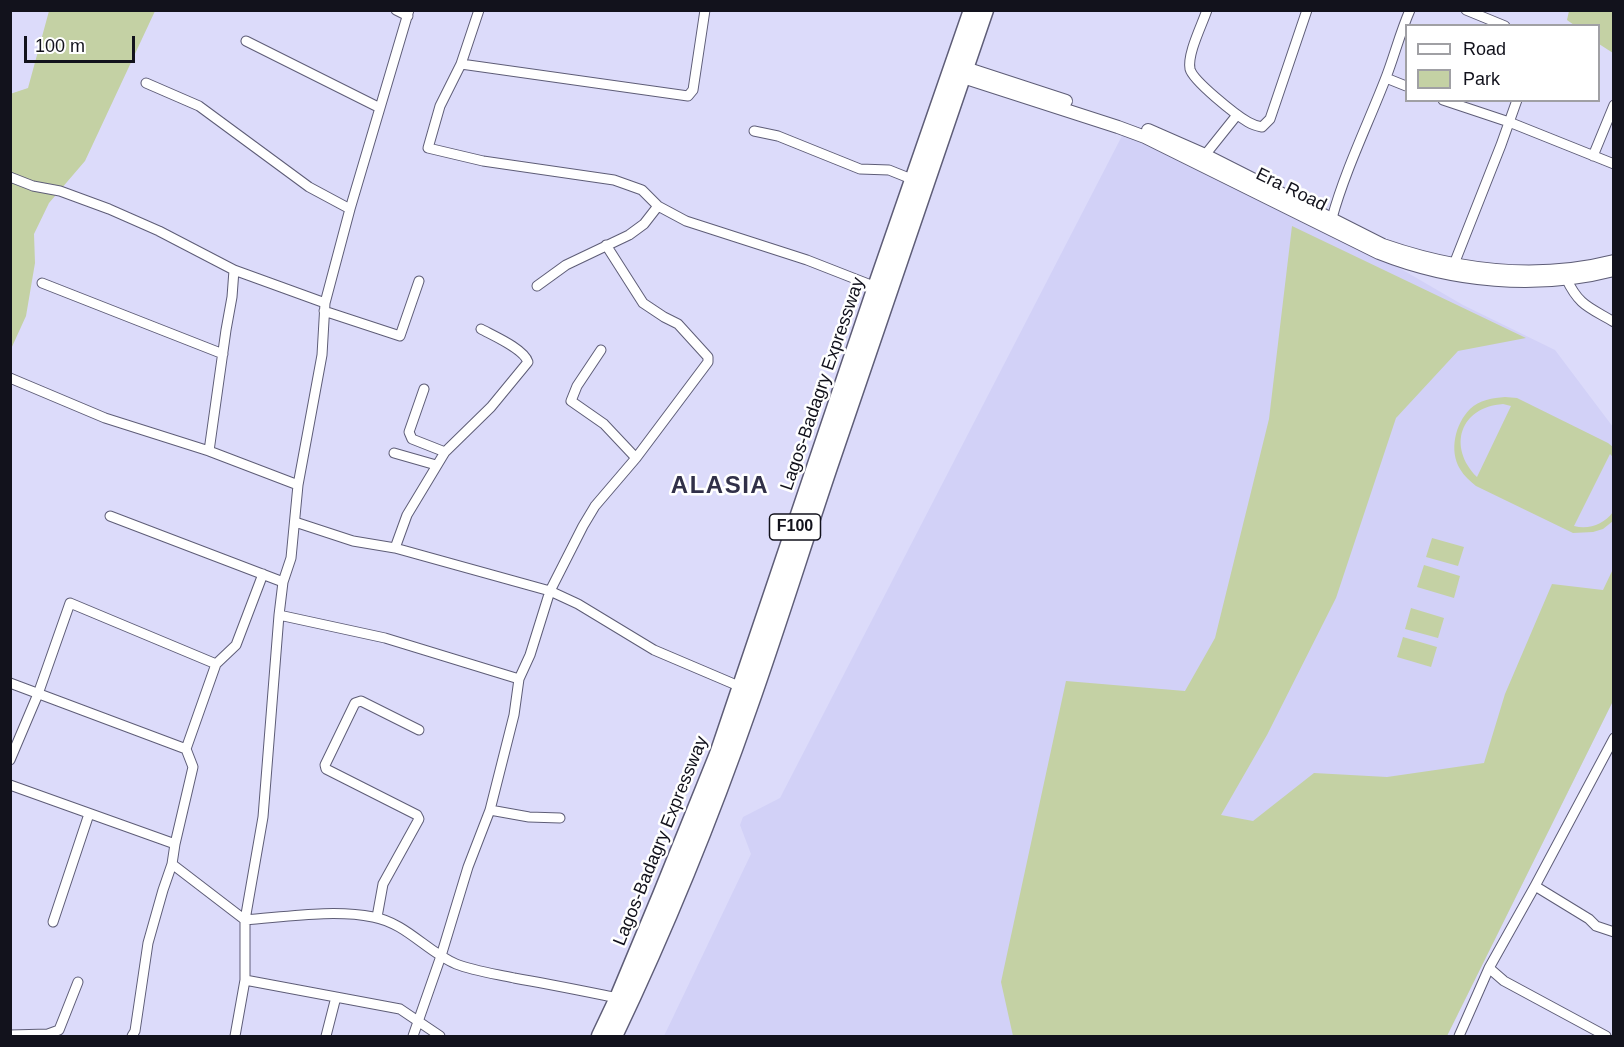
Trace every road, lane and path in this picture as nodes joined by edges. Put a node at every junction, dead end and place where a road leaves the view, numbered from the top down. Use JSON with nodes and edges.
{"nodes":[{"id":1,"x":396,"y":10,"type":"edge"},
{"id":2,"x":479,"y":10,"type":"edge"},
{"id":3,"x":705,"y":10,"type":"edge"},
{"id":4,"x":1208,"y":10,"type":"edge"},
{"id":5,"x":1307,"y":10,"type":"edge"},
{"id":6,"x":1410,"y":10,"type":"edge"},
{"id":7,"x":1466,"y":10,"type":"edge"},
{"id":8,"x":972,"y":11,"type":"edge"},
{"id":9,"x":409,"y":13,"type":"edge"},
{"id":10,"x":1500,"y":24,"type":"edge"},
{"id":11,"x":246,"y":41,"type":"dead end"},
{"id":12,"x":461,"y":64,"type":"junction"},
{"id":13,"x":964,"y":72,"type":"junction"},
{"id":14,"x":1386,"y":78,"type":"junction"},
{"id":15,"x":146,"y":83,"type":"dead end"},
{"id":16,"x":1405,"y":86,"type":"edge"},
{"id":17,"x":1449,"y":102,"type":"edge"},
{"id":18,"x":1516,"y":102,"type":"edge"},
{"id":19,"x":1614,"y":105,"type":"edge"},
{"id":20,"x":380,"y":108,"type":"junction"},
{"id":21,"x":1237,"y":115,"type":"junction"},
{"id":22,"x":1509,"y":122,"type":"junction"},
{"id":23,"x":753,"y":131,"type":"dead end"},
{"id":24,"x":1205,"y":155,"type":"junction"},
{"id":25,"x":1593,"y":156,"type":"junction"},
{"id":26,"x":1614,"y":164,"type":"edge"},
{"id":27,"x":10,"y":177,"type":"edge"},
{"id":28,"x":914,"y":180,"type":"junction"},
{"id":29,"x":658,"y":206,"type":"junction"},
{"id":30,"x":350,"y":209,"type":"junction"},
{"id":31,"x":1332,"y":218,"type":"junction"},
{"id":32,"x":606,"y":245,"type":"junction"},
{"id":33,"x":1614,"y":261,"type":"edge"},
{"id":34,"x":1454,"y":264,"type":"junction"},
{"id":35,"x":234,"y":270,"type":"junction"},
{"id":36,"x":1614,"y":270,"type":"edge"},
{"id":37,"x":1508,"y":276,"type":"junction"},
{"id":38,"x":1566,"y":278,"type":"junction"},
{"id":39,"x":419,"y":281,"type":"dead end"},
{"id":40,"x":42,"y":283,"type":"dead end"},
{"id":41,"x":537,"y":286,"type":"dead end"},
{"id":42,"x":876,"y":287,"type":"junction"},
{"id":43,"x":325,"y":307,"type":"junction"},
{"id":44,"x":1614,"y":322,"type":"edge"},
{"id":45,"x":481,"y":329,"type":"dead end"},
{"id":46,"x":601,"y":350,"type":"dead end"},
{"id":47,"x":223,"y":354,"type":"junction"},
{"id":48,"x":10,"y":378,"type":"edge"},
{"id":49,"x":424,"y":389,"type":"dead end"},
{"id":50,"x":210,"y":451,"type":"junction"},
{"id":51,"x":446,"y":452,"type":"junction"},
{"id":52,"x":394,"y":453,"type":"dead end"},
{"id":53,"x":636,"y":458,"type":"junction"},
{"id":54,"x":436,"y":465,"type":"junction"},
{"id":55,"x":298,"y":485,"type":"junction"},
{"id":56,"x":110,"y":516,"type":"dead end"},
{"id":57,"x":295,"y":522,"type":"junction"},
{"id":58,"x":395,"y":548,"type":"junction"},
{"id":59,"x":263,"y":574,"type":"junction"},
{"id":60,"x":283,"y":582,"type":"junction"},
{"id":61,"x":550,"y":591,"type":"junction"},
{"id":62,"x":279,"y":615,"type":"junction"},
{"id":63,"x":216,"y":664,"type":"junction"},
{"id":64,"x":519,"y":679,"type":"junction"},
{"id":65,"x":10,"y":683,"type":"edge"},
{"id":66,"x":741,"y":687,"type":"junction"},
{"id":67,"x":38,"y":694,"type":"junction"},
{"id":68,"x":419,"y":730,"type":"dead end"},
{"id":69,"x":1614,"y":738,"type":"edge"},
{"id":70,"x":186,"y":749,"type":"junction"},
{"id":71,"x":10,"y":760,"type":"edge"},
{"id":72,"x":10,"y":784,"type":"edge"},
{"id":73,"x":490,"y":810,"type":"junction"},
{"id":74,"x":89,"y":814,"type":"junction"},
{"id":75,"x":560,"y":818,"type":"dead end"},
{"id":76,"x":175,"y":844,"type":"junction"},
{"id":77,"x":172,"y":864,"type":"junction"},
{"id":78,"x":1535,"y":886,"type":"junction"},
{"id":79,"x":377,"y":917,"type":"junction"},
{"id":80,"x":245,"y":920,"type":"junction"},
{"id":81,"x":53,"y":922,"type":"dead end"},
{"id":82,"x":1614,"y":932,"type":"edge"},
{"id":83,"x":441,"y":956,"type":"junction"},
{"id":84,"x":1489,"y":968,"type":"junction"},
{"id":85,"x":246,"y":980,"type":"junction"},
{"id":86,"x":78,"y":982,"type":"dead end"},
{"id":87,"x":336,"y":997,"type":"junction"},
{"id":88,"x":618,"y":998,"type":"junction"},
{"id":89,"x":418,"y":1022,"type":"junction"},
{"id":90,"x":10,"y":1035,"type":"edge"},
{"id":91,"x":132,"y":1036,"type":"edge"},
{"id":92,"x":235,"y":1036,"type":"edge"},
{"id":93,"x":326,"y":1036,"type":"edge"},
{"id":94,"x":413,"y":1036,"type":"edge"},
{"id":95,"x":440,"y":1036,"type":"edge"},
{"id":96,"x":600,"y":1036,"type":"edge"},
{"id":97,"x":614,"y":1036,"type":"edge"},
{"id":98,"x":1459,"y":1036,"type":"edge"},
{"id":99,"x":1606,"y":1036,"type":"edge"}],
"edges":[{"from":1,"to":9,"type":"street"},
{"from":2,"to":12,"type":"street"},
{"from":3,"to":12,"type":"street"},
{"from":4,"to":21,"type":"street"},
{"from":5,"to":21,"type":"street"},
{"from":6,"to":14,"type":"street"},
{"from":7,"to":10,"type":"street"},
{"from":8,"to":13,"type":"highway","name":"Lagos-Badagry Expressway","number":"F100"},
{"from":8,"to":28,"type":"highway","name":"Lagos-Badagry Expressway","number":"F100"},
{"from":9,"to":20,"type":"street"},
{"from":11,"to":20,"type":"street"},
{"from":12,"to":29,"type":"street"},
{"from":13,"to":24,"type":"main road"},
{"from":13,"to":37,"type":"main road","name":"Era Road"},
{"from":13,"to":97,"type":"highway","name":"Lagos-Badagry Expressway","number":"F100"},
{"from":14,"to":16,"type":"street"},
{"from":14,"to":31,"type":"street"},
{"from":15,"to":30,"type":"street"},
{"from":17,"to":22,"type":"street"},
{"from":18,"to":22,"type":"street"},
{"from":19,"to":25,"type":"street"},
{"from":20,"to":30,"type":"street"},
{"from":21,"to":24,"type":"street"},
{"from":22,"to":25,"type":"street"},
{"from":22,"to":34,"type":"street"},
{"from":23,"to":28,"type":"street"},
{"from":24,"to":31,"type":"main road"},
{"from":25,"to":26,"type":"street"},
{"from":27,"to":35,"type":"street"},
{"from":28,"to":42,"type":"highway","name":"Lagos-Badagry Expressway","number":"F100"},
{"from":29,"to":32,"type":"street"},
{"from":29,"to":42,"type":"street"},
{"from":30,"to":43,"type":"street"},
{"from":31,"to":34,"type":"main road"},
{"from":32,"to":41,"type":"street"},
{"from":32,"to":53,"type":"street"},
{"from":33,"to":37,"type":"main road"},
{"from":34,"to":37,"type":"main road"},
{"from":35,"to":43,"type":"street"},
{"from":35,"to":47,"type":"street"},
{"from":36,"to":38,"type":"main road","name":"Era Road"},
{"from":37,"to":38,"type":"main road","name":"Era Road"},
{"from":38,"to":44,"type":"street"},
{"from":39,"to":43,"type":"street"},
{"from":40,"to":47,"type":"street"},
{"from":42,"to":66,"type":"highway","name":"Lagos-Badagry Expressway","number":"F100"},
{"from":43,"to":55,"type":"street"},
{"from":45,"to":51,"type":"street"},
{"from":46,"to":53,"type":"street"},
{"from":47,"to":50,"type":"street"},
{"from":48,"to":50,"type":"street"},
{"from":49,"to":51,"type":"street"},
{"from":50,"to":55,"type":"street"},
{"from":51,"to":54,"type":"street"},
{"from":52,"to":54,"type":"street"},
{"from":53,"to":61,"type":"street"},
{"from":54,"to":58,"type":"street"},
{"from":55,"to":57,"type":"street"},
{"from":56,"to":59,"type":"street"},
{"from":57,"to":58,"type":"street"},
{"from":57,"to":60,"type":"street"},
{"from":58,"to":61,"type":"street"},
{"from":59,"to":60,"type":"street"},
{"from":59,"to":63,"type":"street"},
{"from":60,"to":62,"type":"street"},
{"from":61,"to":64,"type":"street"},
{"from":61,"to":66,"type":"street"},
{"from":62,"to":64,"type":"street"},
{"from":62,"to":80,"type":"street"},
{"from":63,"to":67,"type":"street"},
{"from":63,"to":70,"type":"street"},
{"from":64,"to":73,"type":"street"},
{"from":65,"to":67,"type":"street"},
{"from":66,"to":88,"type":"highway","name":"Lagos-Badagry Expressway","number":"F100"},
{"from":67,"to":70,"type":"street"},
{"from":67,"to":71,"type":"street"},
{"from":68,"to":79,"type":"street"},
{"from":69,"to":78,"type":"street"},
{"from":70,"to":76,"type":"street"},
{"from":72,"to":74,"type":"street"},
{"from":73,"to":75,"type":"street"},
{"from":73,"to":83,"type":"street"},
{"from":74,"to":76,"type":"street"},
{"from":74,"to":81,"type":"street"},
{"from":76,"to":77,"type":"street"},
{"from":77,"to":80,"type":"street"},
{"from":77,"to":91,"type":"street"},
{"from":78,"to":82,"type":"street"},
{"from":78,"to":84,"type":"street"},
{"from":79,"to":80,"type":"street"},
{"from":79,"to":83,"type":"street"},
{"from":80,"to":85,"type":"street"},
{"from":83,"to":88,"type":"street"},
{"from":83,"to":89,"type":"street"},
{"from":84,"to":98,"type":"street"},
{"from":84,"to":99,"type":"street"},
{"from":85,"to":87,"type":"street"},
{"from":85,"to":92,"type":"street"},
{"from":86,"to":90,"type":"street"},
{"from":87,"to":89,"type":"street"},
{"from":87,"to":93,"type":"street"},
{"from":88,"to":96,"type":"highway","name":"Lagos-Badagry Expressway","number":"F100"},
{"from":89,"to":94,"type":"street"},
{"from":89,"to":95,"type":"street"}]}
